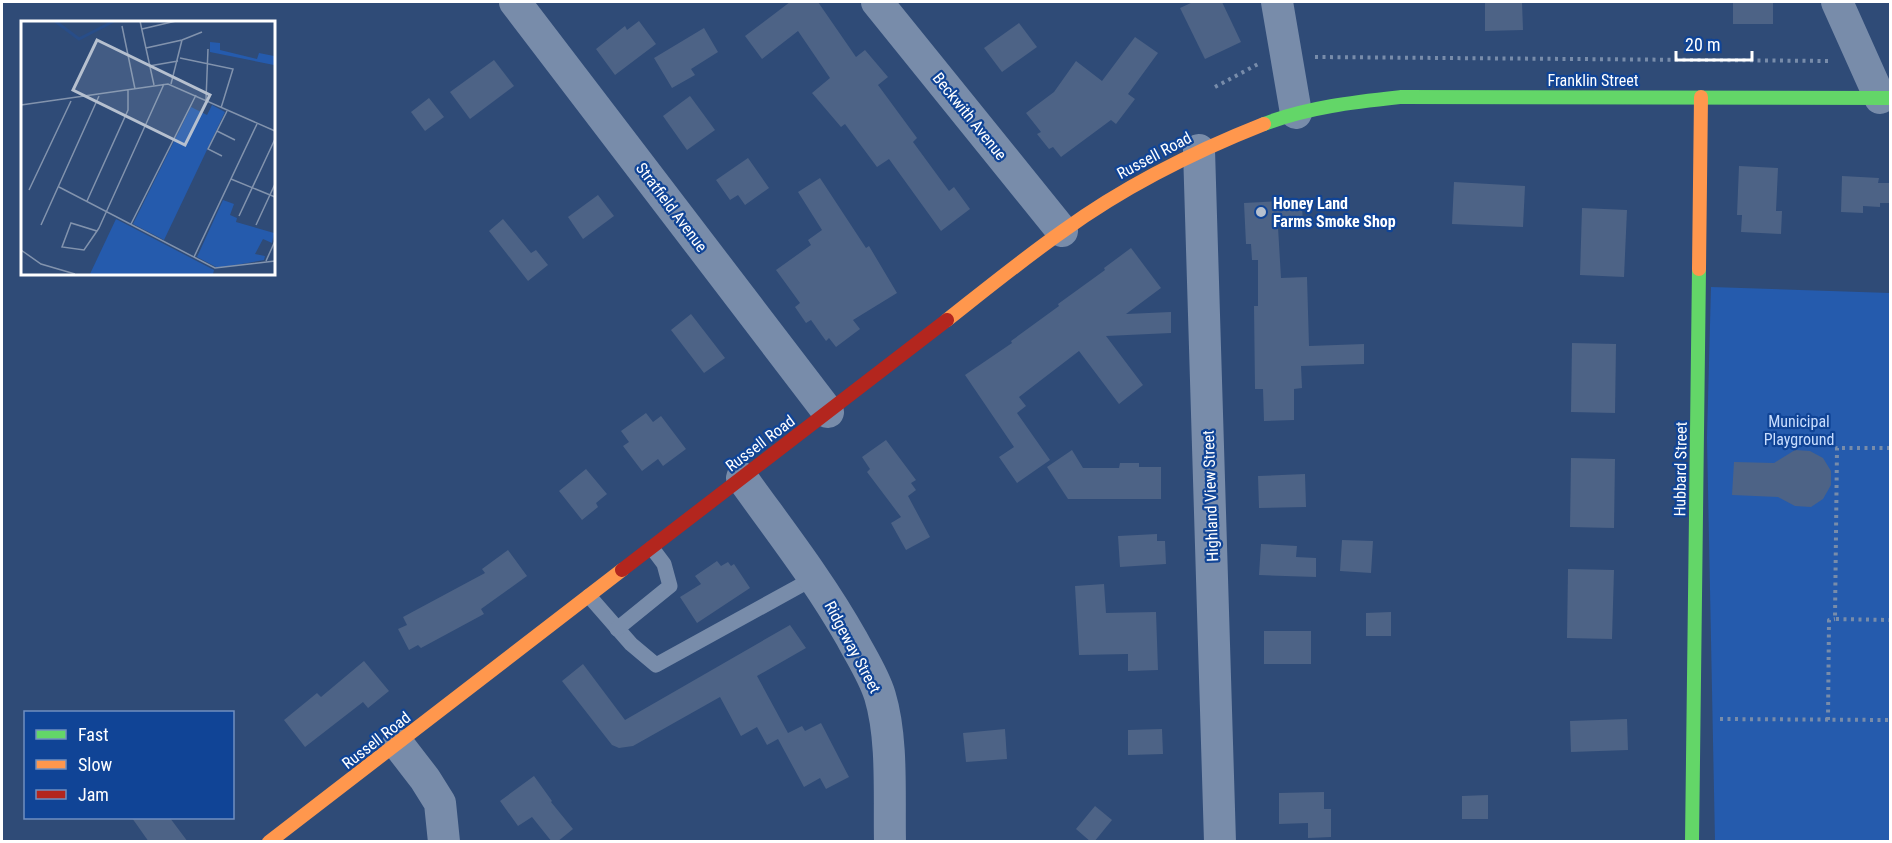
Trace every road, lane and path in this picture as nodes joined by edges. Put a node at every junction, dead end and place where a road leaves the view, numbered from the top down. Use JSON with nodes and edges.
{"nodes":[{"id":1,"x":515,"y":2,"type":"edge"},
{"id":2,"x":878,"y":2,"type":"edge"},
{"id":3,"x":1277,"y":2,"type":"edge"},
{"id":4,"x":1837,"y":2,"type":"edge"},
{"id":5,"x":1307,"y":57,"type":"dead end"},
{"id":6,"x":1267,"y":60,"type":"dead end"},
{"id":7,"x":1834,"y":61,"type":"dead end"},
{"id":8,"x":1215,"y":87,"type":"dead end"},
{"id":9,"x":1701,"y":97,"type":"junction"},
{"id":10,"x":1885,"y":98,"type":"edge"},
{"id":11,"x":1296,"y":113,"type":"junction"},
{"id":12,"x":1199,"y":150,"type":"junction"},
{"id":13,"x":1062,"y":231,"type":"junction"},
{"id":14,"x":828,"y":412,"type":"junction"},
{"id":15,"x":1890,"y":448,"type":"edge"},
{"id":16,"x":742,"y":478,"type":"junction"},
{"id":17,"x":652,"y":548,"type":"junction"},
{"id":18,"x":814,"y":578,"type":"junction"},
{"id":19,"x":590,"y":596,"type":"junction"},
{"id":20,"x":1835,"y":619,"type":"junction"},
{"id":21,"x":1890,"y":620,"type":"edge"},
{"id":22,"x":617,"y":629,"type":"junction"},
{"id":23,"x":1709,"y":719,"type":"dead end"},
{"id":24,"x":1828,"y":720,"type":"junction"},
{"id":25,"x":1890,"y":720,"type":"edge"},
{"id":26,"x":398,"y":744,"type":"junction"},
{"id":27,"x":269,"y":842,"type":"edge"},
{"id":28,"x":444,"y":842,"type":"edge"},
{"id":29,"x":890,"y":842,"type":"edge"},
{"id":30,"x":1220,"y":842,"type":"edge"},
{"id":31,"x":1692,"y":842,"type":"edge"}],
"edges":[{"from":1,"to":14,"type":"street","name":"Stratfield Avenue"},
{"from":2,"to":13,"type":"street","name":"Beckwith Avenue"},
{"from":3,"to":11,"type":"street"},
{"from":4,"to":10,"type":"street"},
{"from":5,"to":7,"type":"path"},
{"from":6,"to":8,"type":"path"},
{"from":9,"to":10,"type":"main road","name":"Franklin Street"},
{"from":9,"to":11,"type":"main road","name":"Franklin Street"},
{"from":9,"to":31,"type":"main road","name":"Hubbard Street"},
{"from":11,"to":12,"type":"main road","name":"Russell Road"},
{"from":12,"to":13,"type":"main road","name":"Russell Road"},
{"from":12,"to":30,"type":"street","name":"Highland View Street"},
{"from":13,"to":14,"type":"main road","name":"Russell Road"},
{"from":14,"to":16,"type":"main road","name":"Russell Road"},
{"from":15,"to":20,"type":"path"},
{"from":16,"to":17,"type":"main road","name":"Russell Road"},
{"from":16,"to":18,"type":"street","name":"Ridgeway Street"},
{"from":17,"to":19,"type":"main road","name":"Russell Road"},
{"from":17,"to":22,"type":"lane"},
{"from":18,"to":22,"type":"lane"},
{"from":18,"to":29,"type":"street","name":"Ridgeway Street"},
{"from":19,"to":22,"type":"lane"},
{"from":19,"to":26,"type":"main road","name":"Russell Road"},
{"from":20,"to":21,"type":"path"},
{"from":20,"to":24,"type":"path"},
{"from":23,"to":24,"type":"path"},
{"from":24,"to":25,"type":"path"},
{"from":26,"to":27,"type":"main road","name":"Russell Road"},
{"from":26,"to":28,"type":"street"}]}
